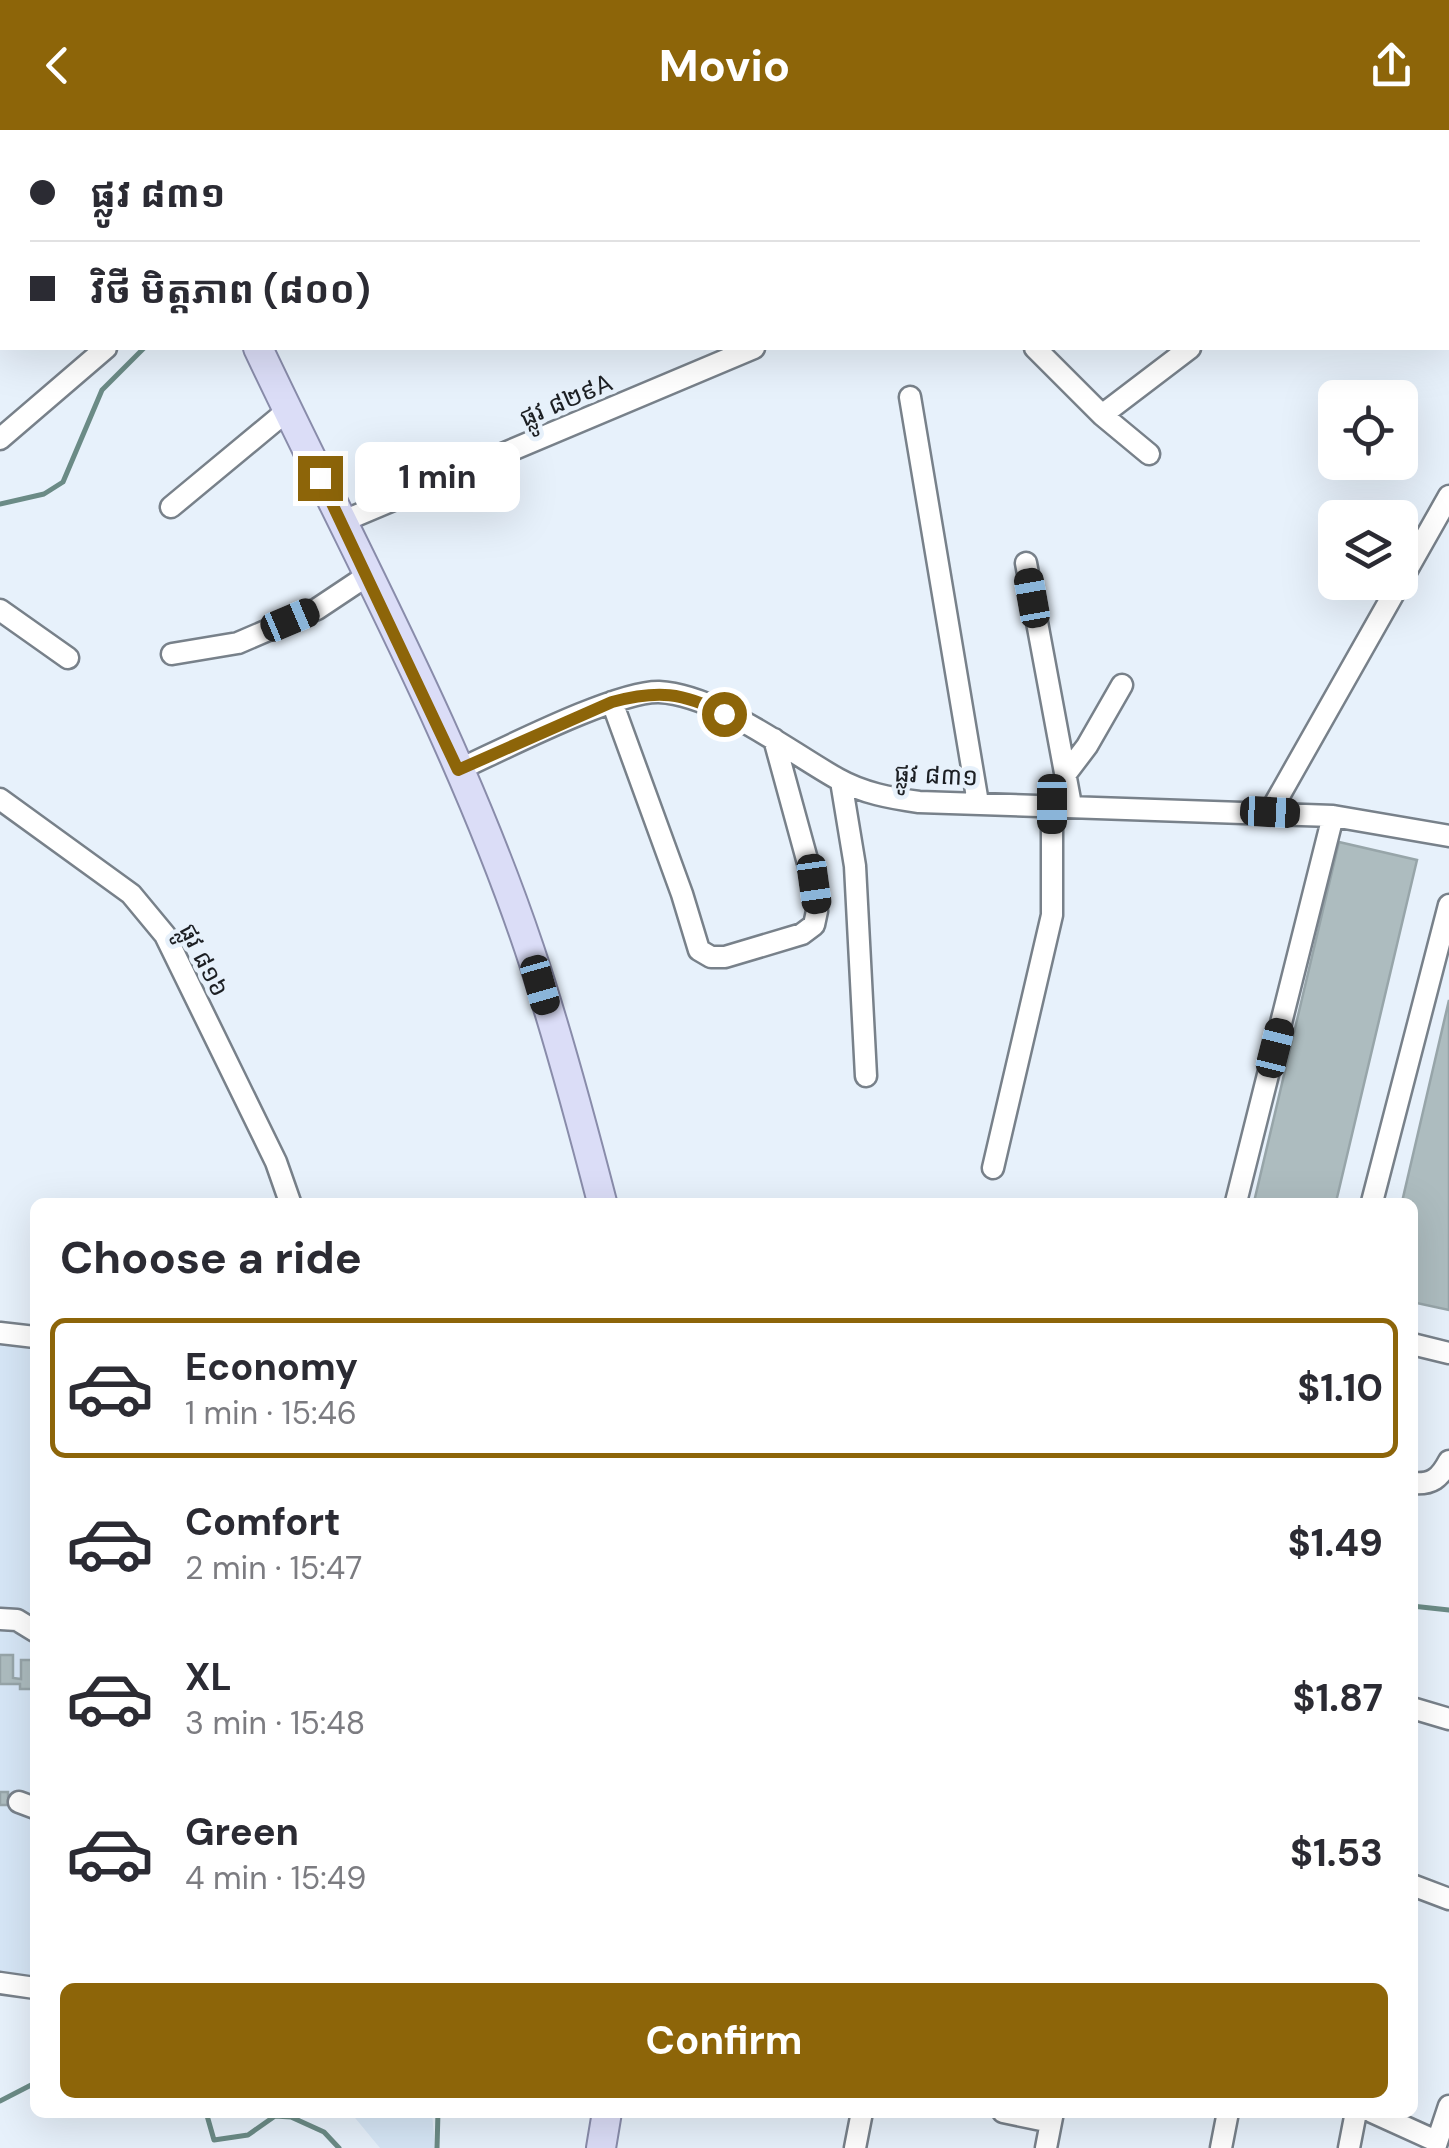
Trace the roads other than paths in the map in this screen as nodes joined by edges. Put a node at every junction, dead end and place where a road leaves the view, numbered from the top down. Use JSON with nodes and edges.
{"nodes":[{"id":1,"x":104,"y":350,"type":"edge"},
{"id":2,"x":259,"y":350,"type":"edge"},
{"id":3,"x":749,"y":350,"type":"edge"},
{"id":4,"x":1037,"y":350,"type":"edge"},
{"id":5,"x":1187,"y":350,"type":"edge"},
{"id":6,"x":910,"y":397,"type":"dead end"},
{"id":7,"x":288,"y":410,"type":"junction"},
{"id":8,"x":1102,"y":415,"type":"junction"},
{"id":9,"x":0,"y":439,"type":"edge"},
{"id":10,"x":1149,"y":454,"type":"dead end"},
{"id":11,"x":1449,"y":496,"type":"edge"},
{"id":12,"x":171,"y":506,"type":"dead end"},
{"id":13,"x":341,"y":522,"type":"junction"},
{"id":14,"x":1026,"y":563,"type":"dead end"},
{"id":15,"x":368,"y":575,"type":"junction"},
{"id":16,"x":0,"y":610,"type":"edge"},
{"id":17,"x":172,"y":654,"type":"dead end"},
{"id":18,"x":68,"y":658,"type":"dead end"},
{"id":19,"x":1122,"y":686,"type":"dead end"},
{"id":20,"x":612,"y":702,"type":"junction"},
{"id":21,"x":774,"y":739,"type":"junction"},
{"id":22,"x":458,"y":770,"type":"junction"},
{"id":23,"x":1065,"y":776,"type":"junction"},
{"id":24,"x":841,"y":780,"type":"junction"},
{"id":25,"x":0,"y":799,"type":"edge"},
{"id":26,"x":978,"y":803,"type":"junction"},
{"id":27,"x":1062,"y":804,"type":"junction"},
{"id":28,"x":1270,"y":812,"type":"junction"},
{"id":29,"x":1333,"y":816,"type":"junction"},
{"id":30,"x":1449,"y":836,"type":"edge"},
{"id":31,"x":1449,"y":905,"type":"edge"},
{"id":32,"x":866,"y":1076,"type":"dead end"},
{"id":33,"x":993,"y":1168,"type":"dead end"},
{"id":34,"x":289,"y":1198,"type":"edge"},
{"id":35,"x":601,"y":1198,"type":"edge"},
{"id":36,"x":1237,"y":1198,"type":"edge"},
{"id":37,"x":1373,"y":1198,"type":"edge"},
{"id":38,"x":0,"y":1333,"type":"edge"},
{"id":39,"x":30,"y":1336,"type":"edge"},
{"id":40,"x":1418,"y":1345,"type":"edge"},
{"id":41,"x":1449,"y":1353,"type":"edge"},
{"id":42,"x":1449,"y":1461,"type":"edge"},
{"id":43,"x":1418,"y":1483,"type":"edge"},
{"id":44,"x":0,"y":1619,"type":"edge"},
{"id":45,"x":30,"y":1628,"type":"edge"},
{"id":46,"x":1418,"y":1710,"type":"edge"},
{"id":47,"x":1449,"y":1719,"type":"edge"},
{"id":48,"x":1418,"y":1887,"type":"edge"},
{"id":49,"x":1449,"y":1899,"type":"edge"},
{"id":50,"x":0,"y":1984,"type":"edge"},
{"id":51,"x":30,"y":1987,"type":"edge"},
{"id":52,"x":1449,"y":2106,"type":"edge"},
{"id":53,"x":606,"y":2118,"type":"edge"},
{"id":54,"x":861,"y":2118,"type":"edge"},
{"id":55,"x":1052,"y":2118,"type":"edge"},
{"id":56,"x":1227,"y":2118,"type":"edge"},
{"id":57,"x":1355,"y":2118,"type":"edge"},
{"id":58,"x":1384,"y":2118,"type":"edge"},
{"id":59,"x":1436,"y":2145,"type":"edge"},
{"id":60,"x":601,"y":2148,"type":"edge"},
{"id":61,"x":855,"y":2148,"type":"edge"},
{"id":62,"x":1046,"y":2148,"type":"edge"},
{"id":63,"x":1222,"y":2148,"type":"edge"},
{"id":64,"x":1349,"y":2148,"type":"edge"}],
"edges":[{"from":1,"to":9,"type":"street"},
{"from":2,"to":7,"type":"main road"},
{"from":3,"to":13,"type":"street","name":"ផ្លូវ ៨២៩A"},
{"from":4,"to":8,"type":"street"},
{"from":5,"to":8,"type":"street"},
{"from":6,"to":26,"type":"street"},
{"from":7,"to":12,"type":"street"},
{"from":7,"to":13,"type":"main road"},
{"from":8,"to":10,"type":"street"},
{"from":11,"to":28,"type":"street"},
{"from":13,"to":15,"type":"main road"},
{"from":14,"to":23,"type":"street"},
{"from":15,"to":17,"type":"street"},
{"from":15,"to":22,"type":"main road"},
{"from":16,"to":18,"type":"street"},
{"from":19,"to":23,"type":"street"},
{"from":20,"to":21,"type":"street","name":"ផ្លូវ ៨៣១"},
{"from":20,"to":21,"type":"street"},
{"from":20,"to":22,"type":"street","name":"ផ្លូវ ៨៣១"},
{"from":21,"to":24,"type":"street","name":"ផ្លូវ ៨៣១"},
{"from":22,"to":35,"type":"main road"},
{"from":23,"to":27,"type":"street"},
{"from":24,"to":26,"type":"street","name":"ផ្លូវ ៨៣១"},
{"from":24,"to":32,"type":"street"},
{"from":25,"to":34,"type":"street","name":"ផ្លូវ ៨១៦"},
{"from":26,"to":27,"type":"street","name":"ផ្លូវ ៨៣១"},
{"from":27,"to":28,"type":"street","name":"ផ្លូវ ៨៣១"},
{"from":27,"to":33,"type":"street"},
{"from":28,"to":29,"type":"street","name":"ផ្លូវ ៨៣១"},
{"from":29,"to":30,"type":"street","name":"ផ្លូវ ៨៣១"},
{"from":29,"to":36,"type":"street"},
{"from":31,"to":37,"type":"street"},
{"from":38,"to":39,"type":"street"},
{"from":40,"to":41,"type":"street"},
{"from":42,"to":43,"type":"street"},
{"from":44,"to":45,"type":"street"},
{"from":46,"to":47,"type":"street"},
{"from":48,"to":49,"type":"street"},
{"from":50,"to":51,"type":"street"},
{"from":52,"to":59,"type":"street"},
{"from":53,"to":60,"type":"main road"},
{"from":54,"to":61,"type":"street"},
{"from":55,"to":62,"type":"street"},
{"from":56,"to":63,"type":"street"},
{"from":57,"to":64,"type":"street"},
{"from":58,"to":59,"type":"street"}]}
